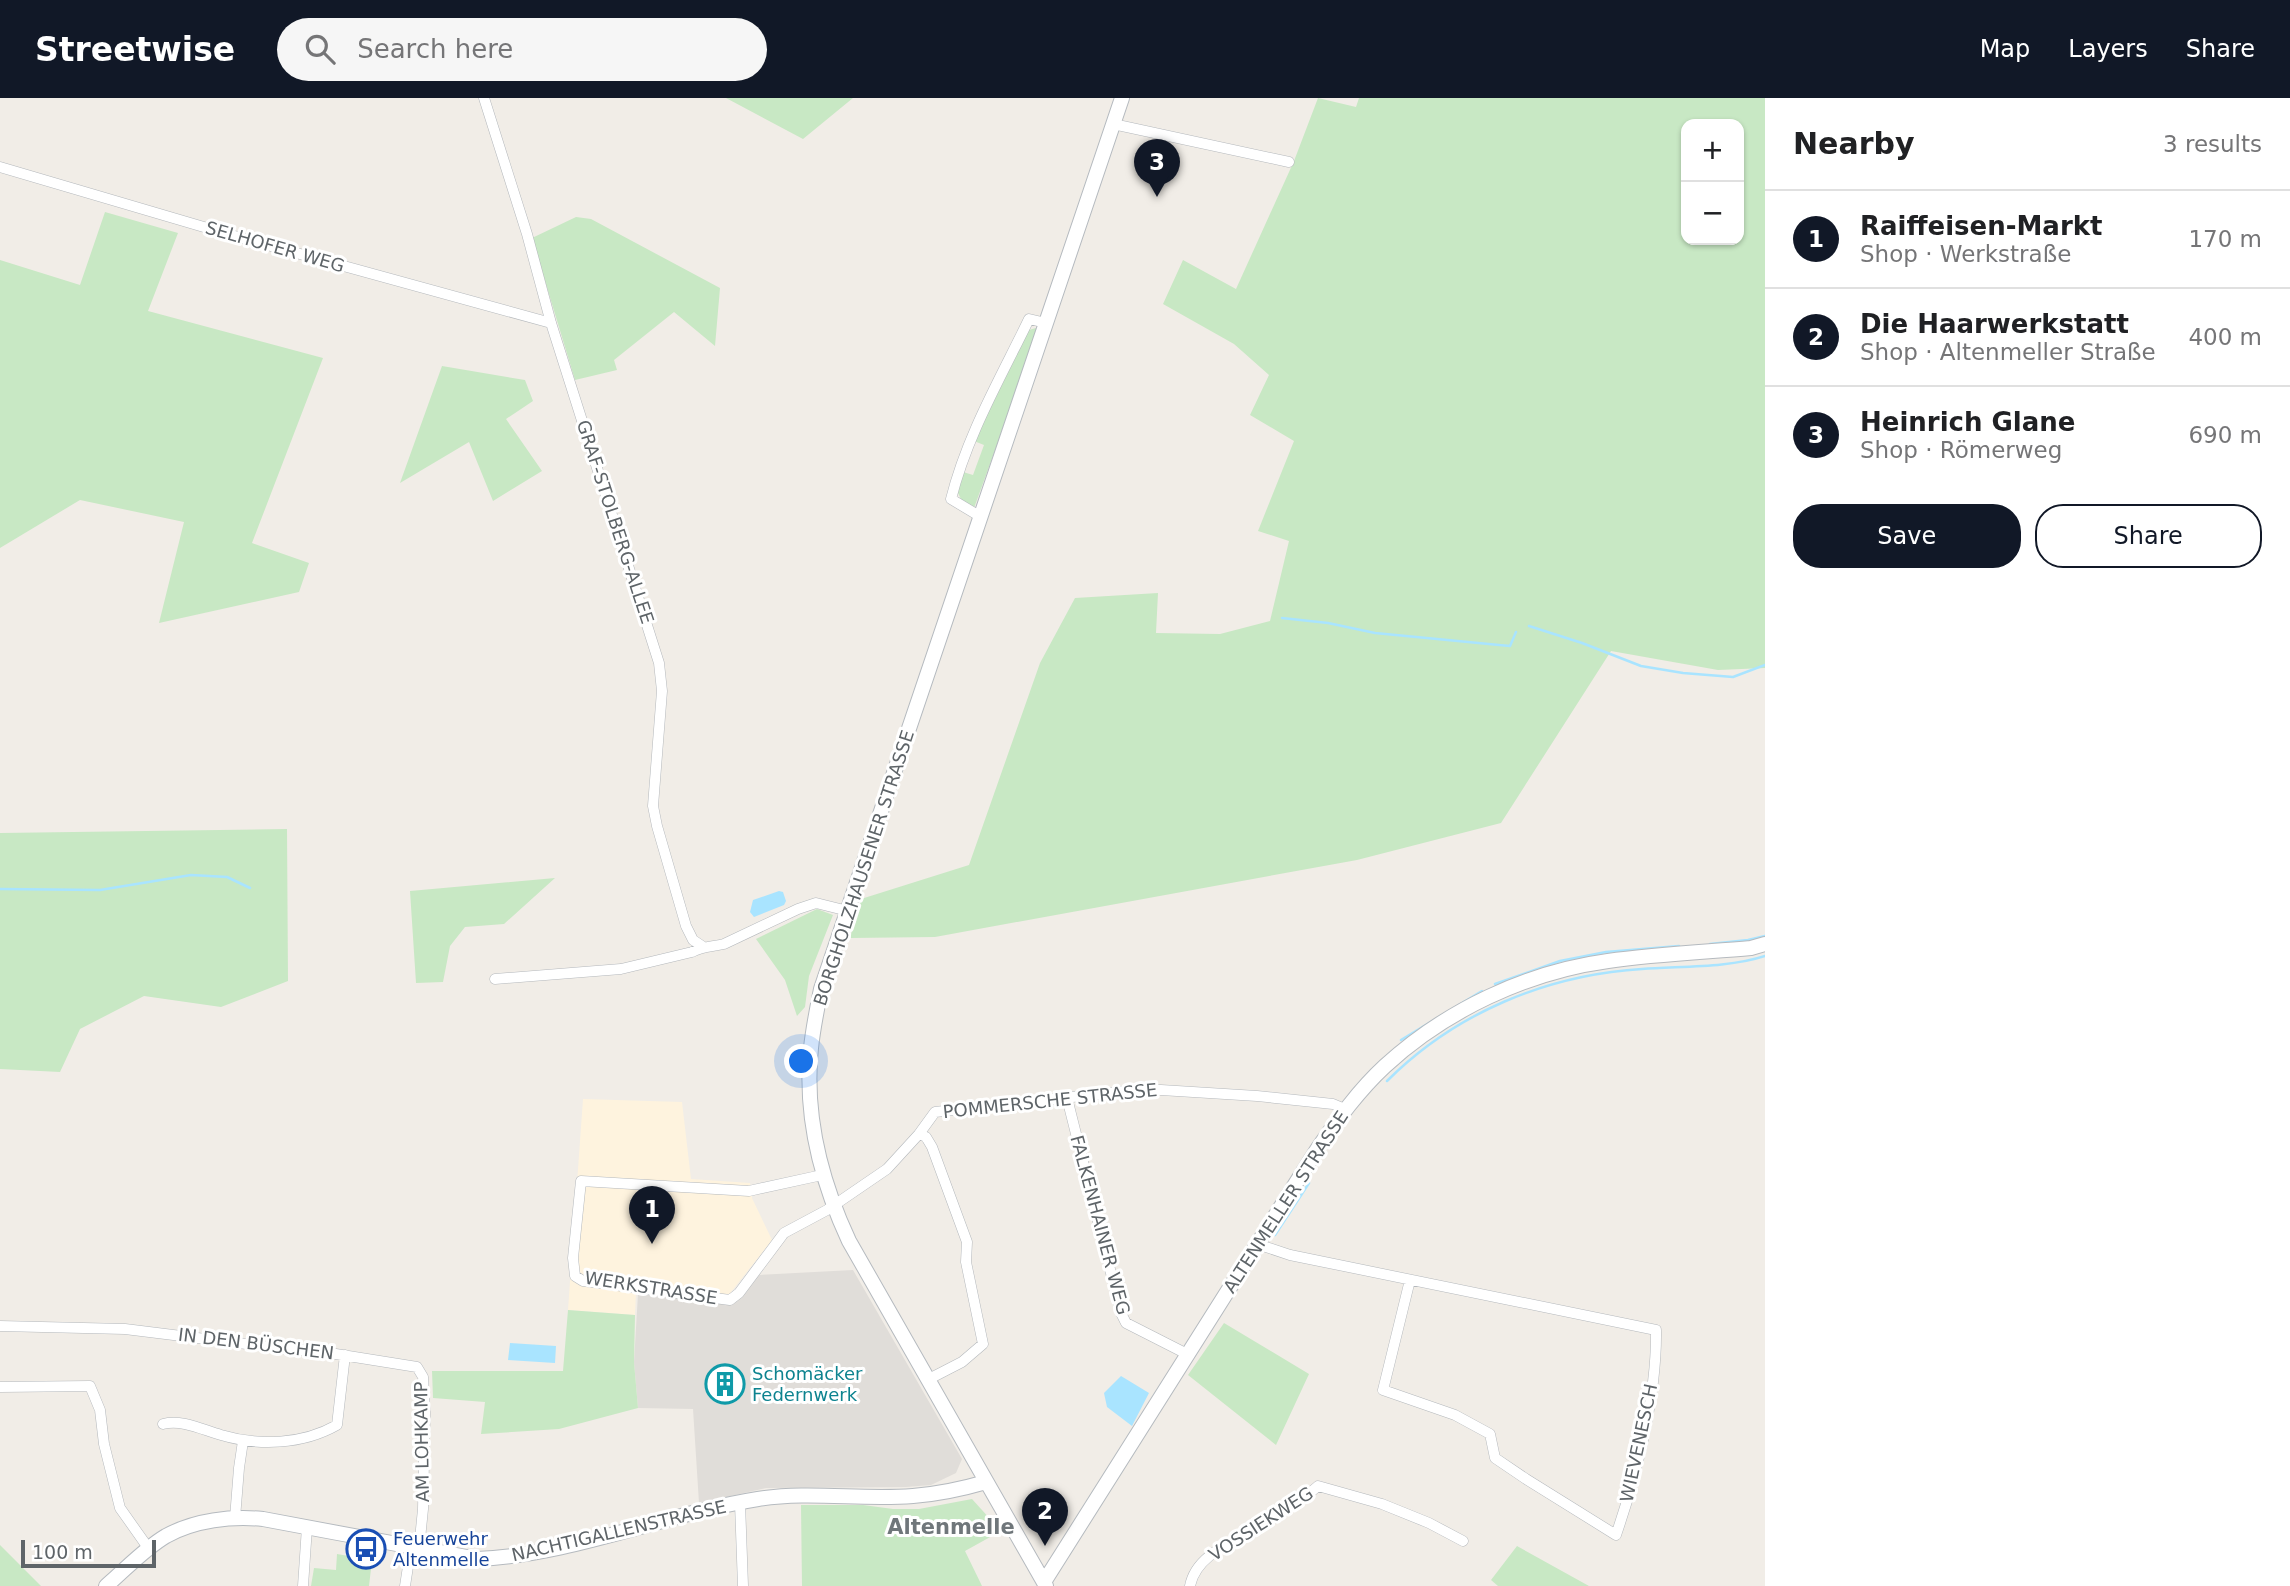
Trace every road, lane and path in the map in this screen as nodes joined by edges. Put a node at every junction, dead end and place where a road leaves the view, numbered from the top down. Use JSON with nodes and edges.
{"nodes":[{"id":1,"x":484,"y":98,"type":"edge"},
{"id":2,"x":1122,"y":98,"type":"edge"},
{"id":3,"x":1113,"y":124,"type":"junction"},
{"id":4,"x":1289,"y":162,"type":"dead end"},
{"id":5,"x":0,"y":167,"type":"edge"},
{"id":6,"x":551,"y":323,"type":"junction"},
{"id":7,"x":1046,"y":323,"type":"junction"},
{"id":8,"x":981,"y":517,"type":"junction"},
{"id":9,"x":848,"y":911,"type":"junction"},
{"id":10,"x":1765,"y":944,"type":"edge"},
{"id":11,"x":702,"y":946,"type":"junction"},
{"id":12,"x":495,"y":979,"type":"dead end"},
{"id":13,"x":1067,"y":1098,"type":"junction"},
{"id":14,"x":1346,"y":1109,"type":"junction"},
{"id":15,"x":919,"y":1134,"type":"junction"},
{"id":16,"x":822,"y":1175,"type":"junction"},
{"id":17,"x":832,"y":1206,"type":"junction"},
{"id":18,"x":1257,"y":1244,"type":"junction"},
{"id":19,"x":1410,"y":1280,"type":"junction"},
{"id":20,"x":730,"y":1300,"type":"joint"},
{"id":21,"x":0,"y":1326,"type":"edge"},
{"id":22,"x":345,"y":1355,"type":"junction"},
{"id":23,"x":1189,"y":1355,"type":"junction"},
{"id":24,"x":929,"y":1379,"type":"junction"},
{"id":25,"x":0,"y":1387,"type":"edge"},
{"id":26,"x":163,"y":1424,"type":"dead end"},
{"id":27,"x":243,"y":1441,"type":"junction"},
{"id":28,"x":986,"y":1482,"type":"junction"},
{"id":29,"x":740,"y":1503,"type":"junction"},
{"id":30,"x":235,"y":1518,"type":"junction"},
{"id":31,"x":307,"y":1527,"type":"junction"},
{"id":32,"x":1463,"y":1541,"type":"dead end"},
{"id":33,"x":415,"y":1548,"type":"junction"},
{"id":34,"x":149,"y":1549,"type":"junction"},
{"id":35,"x":1045,"y":1584,"type":"edge"},
{"id":36,"x":106,"y":1586,"type":"edge"},
{"id":37,"x":303,"y":1586,"type":"edge"},
{"id":38,"x":405,"y":1586,"type":"edge"},
{"id":39,"x":743,"y":1586,"type":"edge"},
{"id":40,"x":1190,"y":1586,"type":"edge"}],
"edges":[{"from":1,"to":6,"type":"street","name":"GRAF-STOLBERG-ALLEE"},
{"from":2,"to":3,"type":"street","name":"BORGHOLZHAUSENER STRASSE"},
{"from":3,"to":4,"type":"street"},
{"from":3,"to":7,"type":"street","name":"BORGHOLZHAUSENER STRASSE"},
{"from":5,"to":6,"type":"street","name":"SELHOFER WEG"},
{"from":6,"to":11,"type":"street","name":"GRAF-STOLBERG-ALLEE"},
{"from":7,"to":8,"type":"street","name":"BORGHOLZHAUSENER STRASSE"},
{"from":7,"to":8,"type":"street"},
{"from":8,"to":9,"type":"street","name":"BORGHOLZHAUSENER STRASSE"},
{"from":9,"to":11,"type":"street"},
{"from":9,"to":16,"type":"street","name":"BORGHOLZHAUSENER STRASSE"},
{"from":10,"to":14,"type":"street","name":"ALTENMELLER STRASSE"},
{"from":11,"to":12,"type":"street"},
{"from":13,"to":14,"type":"street","name":"POMMERSCHE STRASSE"},
{"from":13,"to":15,"type":"street","name":"POMMERSCHE STRASSE"},
{"from":13,"to":23,"type":"street","name":"FALKENHAINER WEG"},
{"from":14,"to":18,"type":"street","name":"ALTENMELLER STRASSE"},
{"from":15,"to":17,"type":"street","name":"POMMERSCHE STRASSE"},
{"from":15,"to":24,"type":"street"},
{"from":16,"to":17,"type":"street","name":"BORGHOLZHAUSENER STRASSE"},
{"from":16,"to":20,"type":"street","name":"WERKSTRASSE"},
{"from":17,"to":20,"type":"street","name":"POMMERSCHE STRASSE"},
{"from":17,"to":24,"type":"street","name":"BORGHOLZHAUSENER STRASSE"},
{"from":18,"to":19,"type":"street","name":"WIEVENESCH"},
{"from":18,"to":23,"type":"street","name":"ALTENMELLER STRASSE"},
{"from":19,"to":19,"type":"street","name":"WIEVENESCH"},
{"from":21,"to":22,"type":"street","name":"IN DEN BÜSCHEN"},
{"from":22,"to":27,"type":"street","name":"IN DEN BÜSCHEN"},
{"from":22,"to":33,"type":"street","name":"AM LOHKAMP"},
{"from":23,"to":35,"type":"street","name":"ALTENMELLER STRASSE"},
{"from":24,"to":28,"type":"street","name":"BORGHOLZHAUSENER STRASSE"},
{"from":25,"to":34,"type":"street"},
{"from":26,"to":27,"type":"street","name":"IN DEN BÜSCHEN"},
{"from":27,"to":30,"type":"street"},
{"from":28,"to":29,"type":"street","name":"NACHTIGALLENSTRASSE"},
{"from":28,"to":35,"type":"street","name":"BORGHOLZHAUSENER STRASSE"},
{"from":29,"to":33,"type":"street","name":"NACHTIGALLENSTRASSE"},
{"from":29,"to":39,"type":"street"},
{"from":30,"to":31,"type":"street","name":"NACHTIGALLENSTRASSE"},
{"from":30,"to":34,"type":"street","name":"NACHTIGALLENSTRASSE"},
{"from":31,"to":33,"type":"street","name":"NACHTIGALLENSTRASSE"},
{"from":31,"to":37,"type":"street"},
{"from":32,"to":40,"type":"street","name":"VOSSIEKWEG"},
{"from":33,"to":38,"type":"street","name":"AM LOHKAMP"},
{"from":34,"to":36,"type":"street","name":"NACHTIGALLENSTRASSE"}]}
